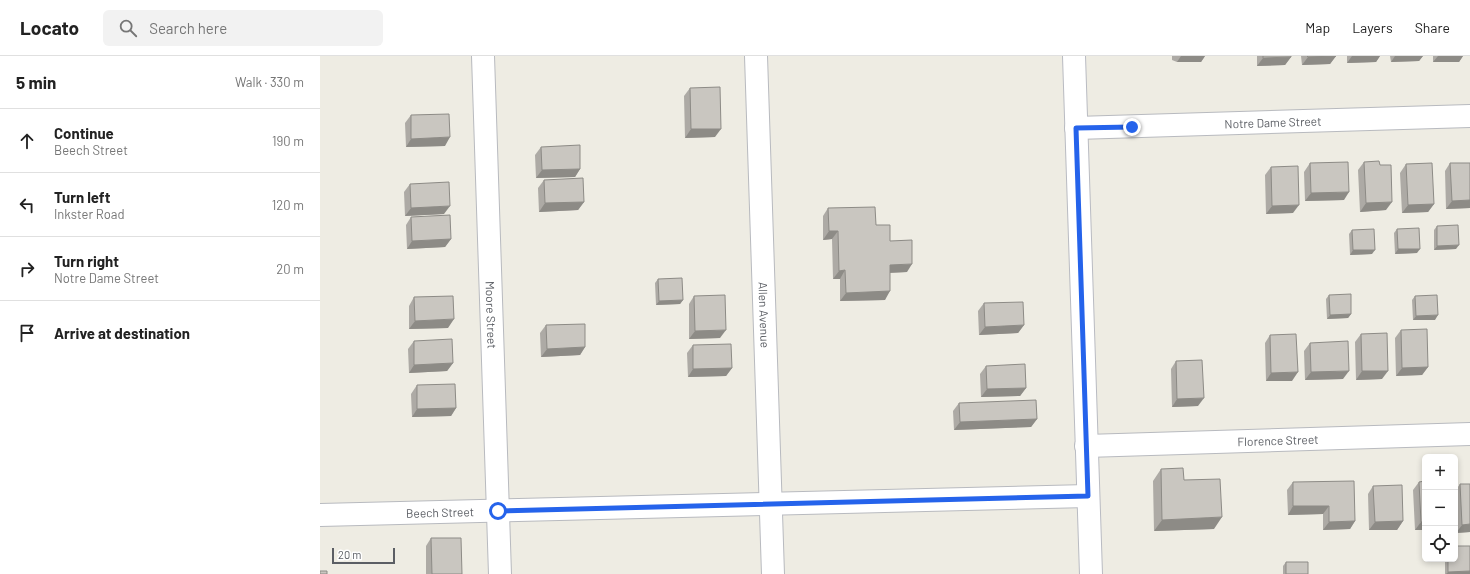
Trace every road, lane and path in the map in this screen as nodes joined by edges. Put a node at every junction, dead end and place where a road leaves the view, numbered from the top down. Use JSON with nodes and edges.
{"nodes":[{"id":1,"x":482,"y":56,"type":"edge"},
{"id":2,"x":756,"y":56,"type":"edge"},
{"id":3,"x":1074,"y":56,"type":"edge"},
{"id":4,"x":1470,"y":116,"type":"edge"},
{"id":5,"x":1076,"y":128,"type":"junction"},
{"id":6,"x":1470,"y":434,"type":"edge"},
{"id":7,"x":1086,"y":446,"type":"junction"},
{"id":8,"x":1088,"y":496,"type":"junction"},
{"id":9,"x":771,"y":503,"type":"junction"},
{"id":10,"x":498,"y":511,"type":"junction"},
{"id":11,"x":320,"y":515,"type":"edge"},
{"id":12,"x":500,"y":574,"type":"edge"},
{"id":13,"x":773,"y":574,"type":"edge"},
{"id":14,"x":1091,"y":574,"type":"edge"}],
"edges":[{"from":1,"to":10,"type":"street","name":"Moore Street"},
{"from":2,"to":9,"type":"street","name":"Allen Avenue"},
{"from":3,"to":5,"type":"street"},
{"from":4,"to":5,"type":"street","name":"Notre Dame Street"},
{"from":5,"to":7,"type":"street"},
{"from":6,"to":7,"type":"street","name":"Florence Street"},
{"from":7,"to":8,"type":"street"},
{"from":8,"to":9,"type":"street","name":"Beech Street"},
{"from":8,"to":14,"type":"street"},
{"from":9,"to":10,"type":"street","name":"Beech Street"},
{"from":9,"to":13,"type":"street","name":"Allen Avenue"},
{"from":10,"to":11,"type":"street","name":"Beech Street"},
{"from":10,"to":12,"type":"street","name":"Moore Street"}]}
